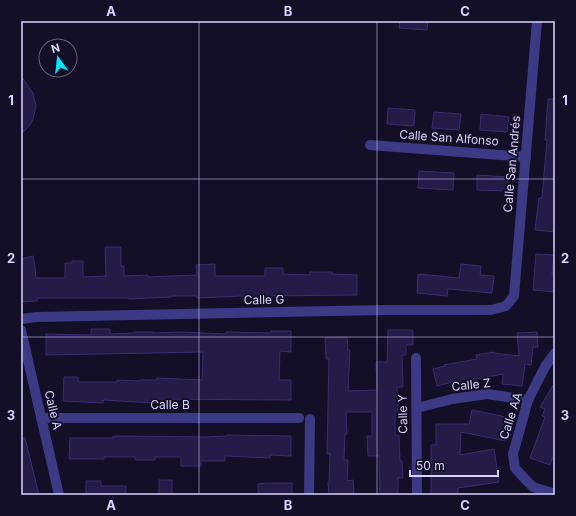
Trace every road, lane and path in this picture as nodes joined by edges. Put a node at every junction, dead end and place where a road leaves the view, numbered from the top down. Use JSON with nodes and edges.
{"nodes":[{"id":1,"x":537,"y":21,"type":"edge"},
{"id":2,"x":370,"y":145,"type":"dead end"},
{"id":3,"x":526,"y":157,"type":"junction"},
{"id":4,"x":506,"y":306,"type":"joint"},
{"id":5,"x":21,"y":319,"type":"edge"},
{"id":6,"x":21,"y":330,"type":"edge"},
{"id":7,"x":555,"y":353,"type":"edge"},
{"id":8,"x":416,"y":358,"type":"dead end"},
{"id":9,"x":528,"y":400,"type":"junction"},
{"id":10,"x":416,"y":408,"type":"junction"},
{"id":11,"x":41,"y":418,"type":"junction"},
{"id":12,"x":299,"y":418,"type":"dead end"},
{"id":13,"x":310,"y":419,"type":"dead end"},
{"id":14,"x":555,"y":494,"type":"edge"},
{"id":15,"x":59,"y":495,"type":"edge"},
{"id":16,"x":309,"y":495,"type":"edge"},
{"id":17,"x":417,"y":495,"type":"edge"}],
"edges":[{"from":1,"to":3,"type":"street","name":"Calle San Andrés"},
{"from":2,"to":3,"type":"street","name":"Calle San Alfonso"},
{"from":3,"to":4,"type":"street","name":"Calle San Andrés"},
{"from":4,"to":5,"type":"street","name":"Calle G"},
{"from":6,"to":11,"type":"street","name":"Calle A"},
{"from":7,"to":9,"type":"street","name":"Calle AA"},
{"from":8,"to":10,"type":"street","name":"Calle Y"},
{"from":9,"to":10,"type":"street","name":"Calle Z"},
{"from":9,"to":14,"type":"street","name":"Calle AA"},
{"from":10,"to":17,"type":"street","name":"Calle Y"},
{"from":11,"to":12,"type":"street","name":"Calle B"},
{"from":11,"to":15,"type":"street","name":"Calle A"},
{"from":13,"to":16,"type":"street"}]}
